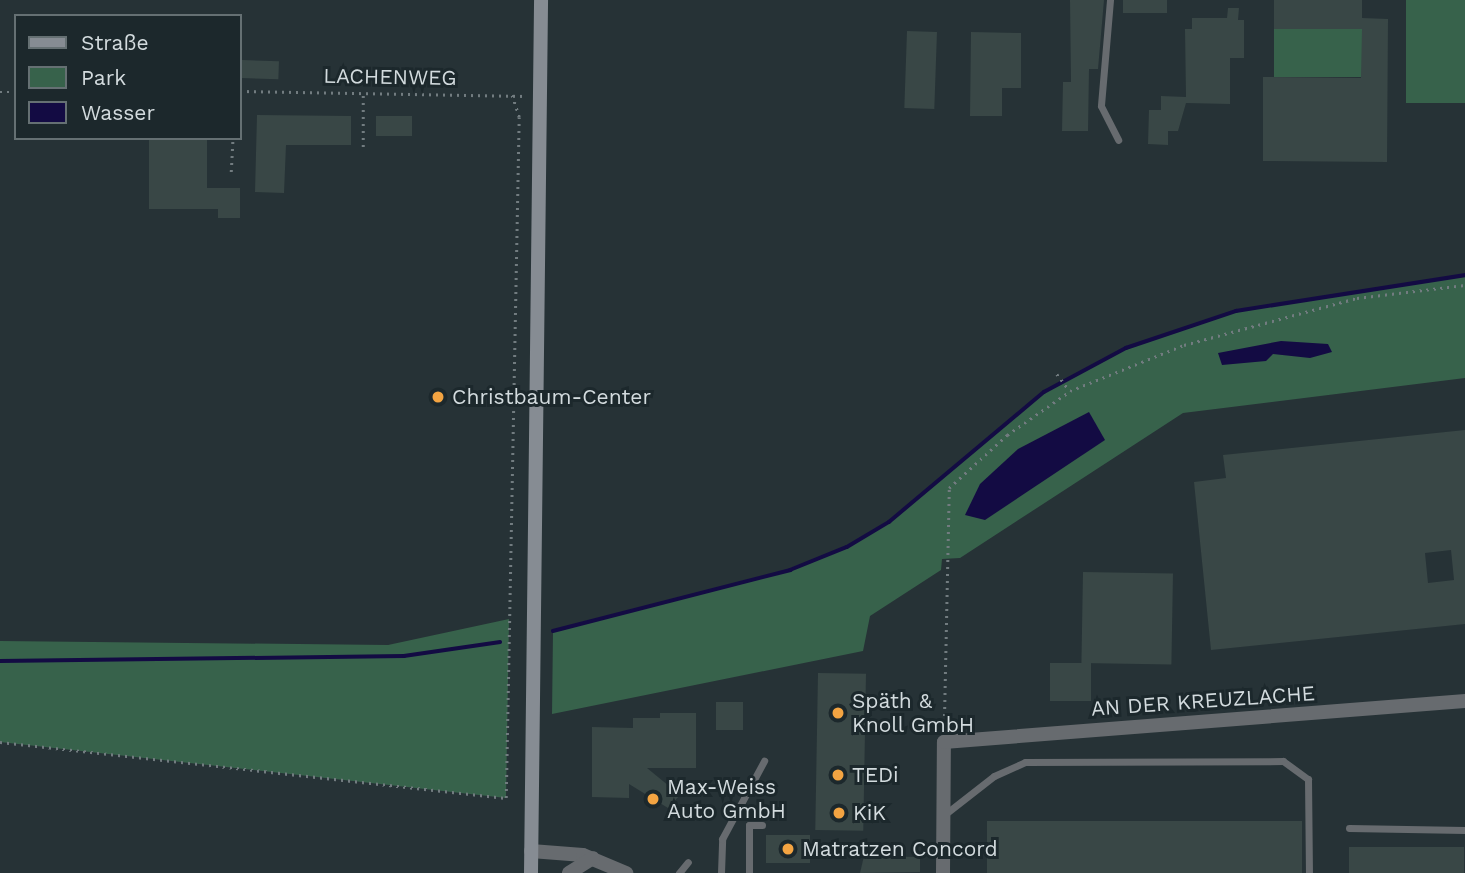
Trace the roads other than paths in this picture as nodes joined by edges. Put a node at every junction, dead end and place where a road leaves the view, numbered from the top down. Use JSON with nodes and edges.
{"nodes":[{"id":1,"x":541,"y":0,"type":"edge"},
{"id":2,"x":1110,"y":0,"type":"edge"},
{"id":3,"x":1118,"y":140,"type":"dead end"},
{"id":4,"x":1465,"y":702,"type":"edge"},
{"id":5,"x":764,"y":761,"type":"dead end"},
{"id":6,"x":943,"y":816,"type":"junction"},
{"id":7,"x":762,"y":825,"type":"dead end"},
{"id":8,"x":1349,"y":828,"type":"dead end"},
{"id":9,"x":1465,"y":830,"type":"edge"},
{"id":10,"x":531,"y":851,"type":"junction"},
{"id":11,"x":593,"y":858,"type":"junction"},
{"id":12,"x":688,"y":862,"type":"dead end"},
{"id":13,"x":531,"y":873,"type":"edge"},
{"id":14,"x":569,"y":873,"type":"edge"},
{"id":15,"x":626,"y":873,"type":"edge"},
{"id":16,"x":679,"y":873,"type":"edge"},
{"id":17,"x":721,"y":873,"type":"edge"},
{"id":18,"x":750,"y":873,"type":"edge"},
{"id":19,"x":943,"y":873,"type":"edge"},
{"id":20,"x":1309,"y":873,"type":"edge"}],
"edges":[{"from":1,"to":10,"type":"main road"},
{"from":2,"to":3,"type":"lane"},
{"from":4,"to":6,"type":"street","name":"AN DER KREUZLACHE"},
{"from":5,"to":17,"type":"lane"},
{"from":6,"to":19,"type":"street"},
{"from":6,"to":20,"type":"lane"},
{"from":7,"to":18,"type":"lane"},
{"from":8,"to":9,"type":"lane"},
{"from":10,"to":11,"type":"street"},
{"from":10,"to":13,"type":"main road"},
{"from":11,"to":14,"type":"street"},
{"from":11,"to":15,"type":"street"},
{"from":12,"to":16,"type":"lane"}]}
